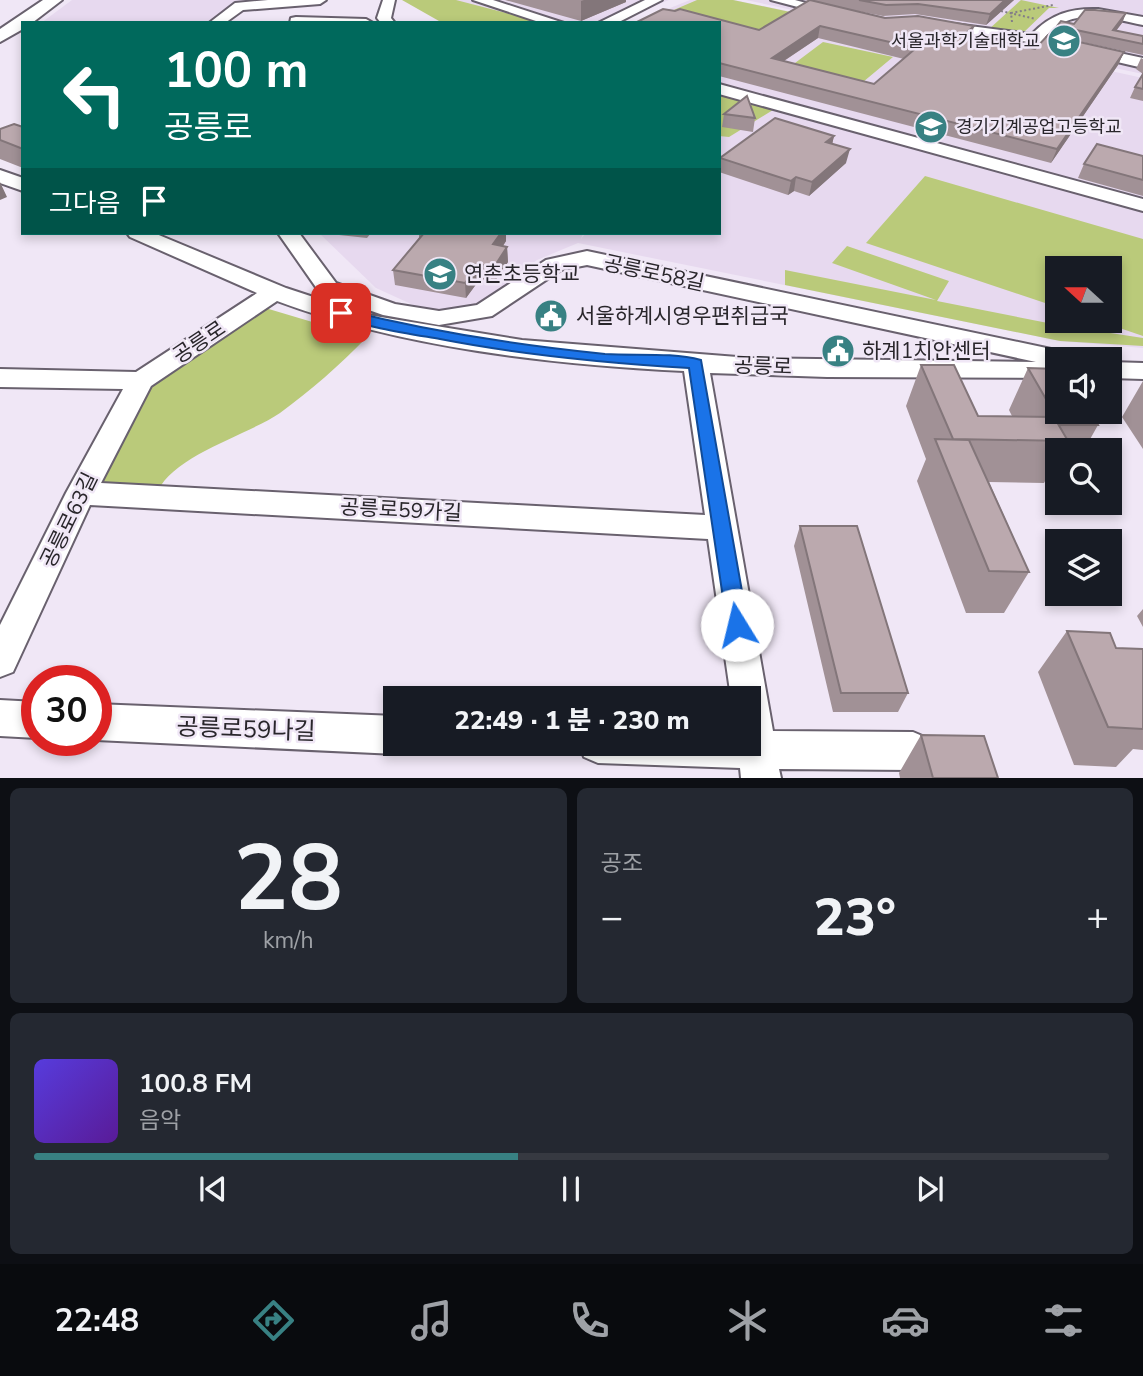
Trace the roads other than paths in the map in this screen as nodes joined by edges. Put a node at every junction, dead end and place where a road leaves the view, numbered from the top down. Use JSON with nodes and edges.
{"nodes":[{"id":1,"x":54,"y":0,"type":"edge"},
{"id":2,"x":318,"y":0,"type":"edge"},
{"id":3,"x":389,"y":0,"type":"edge"},
{"id":4,"x":479,"y":0,"type":"edge"},
{"id":5,"x":656,"y":0,"type":"edge"},
{"id":6,"x":777,"y":0,"type":"edge"},
{"id":7,"x":1073,"y":10,"type":"junction"},
{"id":8,"x":850,"y":16,"type":"edge"},
{"id":9,"x":347,"y":17,"type":"edge"},
{"id":10,"x":23,"y":21,"type":"edge"},
{"id":11,"x":219,"y":21,"type":"edge"},
{"id":12,"x":297,"y":21,"type":"edge"},
{"id":13,"x":306,"y":21,"type":"edge"},
{"id":14,"x":386,"y":21,"type":"edge"},
{"id":15,"x":550,"y":21,"type":"edge"},
{"id":16,"x":609,"y":21,"type":"edge"},
{"id":17,"x":1143,"y":21,"type":"edge"},
{"id":18,"x":21,"y":23,"type":"edge"},
{"id":19,"x":926,"y":23,"type":"edge"},
{"id":20,"x":0,"y":37,"type":"edge"},
{"id":21,"x":1036,"y":38,"type":"junction"},
{"id":22,"x":1143,"y":63,"type":"edge"},
{"id":23,"x":721,"y":90,"type":"edge"},
{"id":24,"x":0,"y":176,"type":"edge"},
{"id":25,"x":21,"y":184,"type":"edge"},
{"id":26,"x":1143,"y":205,"type":"edge"},
{"id":27,"x":142,"y":235,"type":"edge"},
{"id":28,"x":289,"y":235,"type":"edge"},
{"id":29,"x":276,"y":291,"type":"junction"},
{"id":30,"x":1045,"y":356,"type":"edge"},
{"id":31,"x":696,"y":363,"type":"junction"},
{"id":32,"x":1045,"y":370,"type":"edge"},
{"id":33,"x":1122,"y":370,"type":"edge"},
{"id":34,"x":1143,"y":371,"type":"edge"},
{"id":35,"x":9,"y":378,"type":"edge"},
{"id":36,"x":141,"y":381,"type":"junction"},
{"id":37,"x":0,"y":399,"type":"edge"},
{"id":38,"x":81,"y":492,"type":"junction"},
{"id":39,"x":722,"y":528,"type":"junction"},
{"id":40,"x":0,"y":661,"type":"edge"},
{"id":41,"x":747,"y":686,"type":"edge"},
{"id":42,"x":0,"y":718,"type":"edge"},
{"id":43,"x":21,"y":719,"type":"edge"},
{"id":44,"x":112,"y":723,"type":"edge"},
{"id":45,"x":383,"y":734,"type":"edge"},
{"id":46,"x":913,"y":751,"type":"dead end"},
{"id":47,"x":695,"y":756,"type":"edge"},
{"id":48,"x":759,"y":764,"type":"edge"}],
"edges":[{"from":1,"to":10,"type":"main road"},
{"from":2,"to":11,"type":"street"},
{"from":2,"to":12,"type":"street"},
{"from":3,"to":14,"type":"street"},
{"from":4,"to":15,"type":"street"},
{"from":5,"to":16,"type":"street"},
{"from":6,"to":8,"type":"street"},
{"from":7,"to":17,"type":"street"},
{"from":7,"to":21,"type":"street"},
{"from":7,"to":21,"type":"street"},
{"from":9,"to":13,"type":"street"},
{"from":18,"to":20,"type":"main road"},
{"from":19,"to":21,"type":"street"},
{"from":21,"to":22,"type":"street"},
{"from":23,"to":26,"type":"street"},
{"from":24,"to":25,"type":"street"},
{"from":27,"to":29,"type":"street"},
{"from":28,"to":30,"type":"street","name":"공릉로58길"},
{"from":29,"to":31,"type":"street","name":"공릉로"},
{"from":29,"to":36,"type":"street","name":"공릉로"},
{"from":31,"to":32,"type":"street","name":"공릉로"},
{"from":31,"to":39,"type":"street"},
{"from":33,"to":34,"type":"street"},
{"from":35,"to":36,"type":"street"},
{"from":35,"to":37,"type":"street"},
{"from":36,"to":38,"type":"street","name":"공릉로63길"},
{"from":38,"to":39,"type":"street","name":"공릉로59가길"},
{"from":38,"to":40,"type":"street","name":"공릉로63길"},
{"from":39,"to":41,"type":"street"},
{"from":42,"to":43,"type":"street"},
{"from":44,"to":45,"type":"street","name":"공릉로59나길"},
{"from":46,"to":48,"type":"street"},
{"from":47,"to":48,"type":"street"}]}
